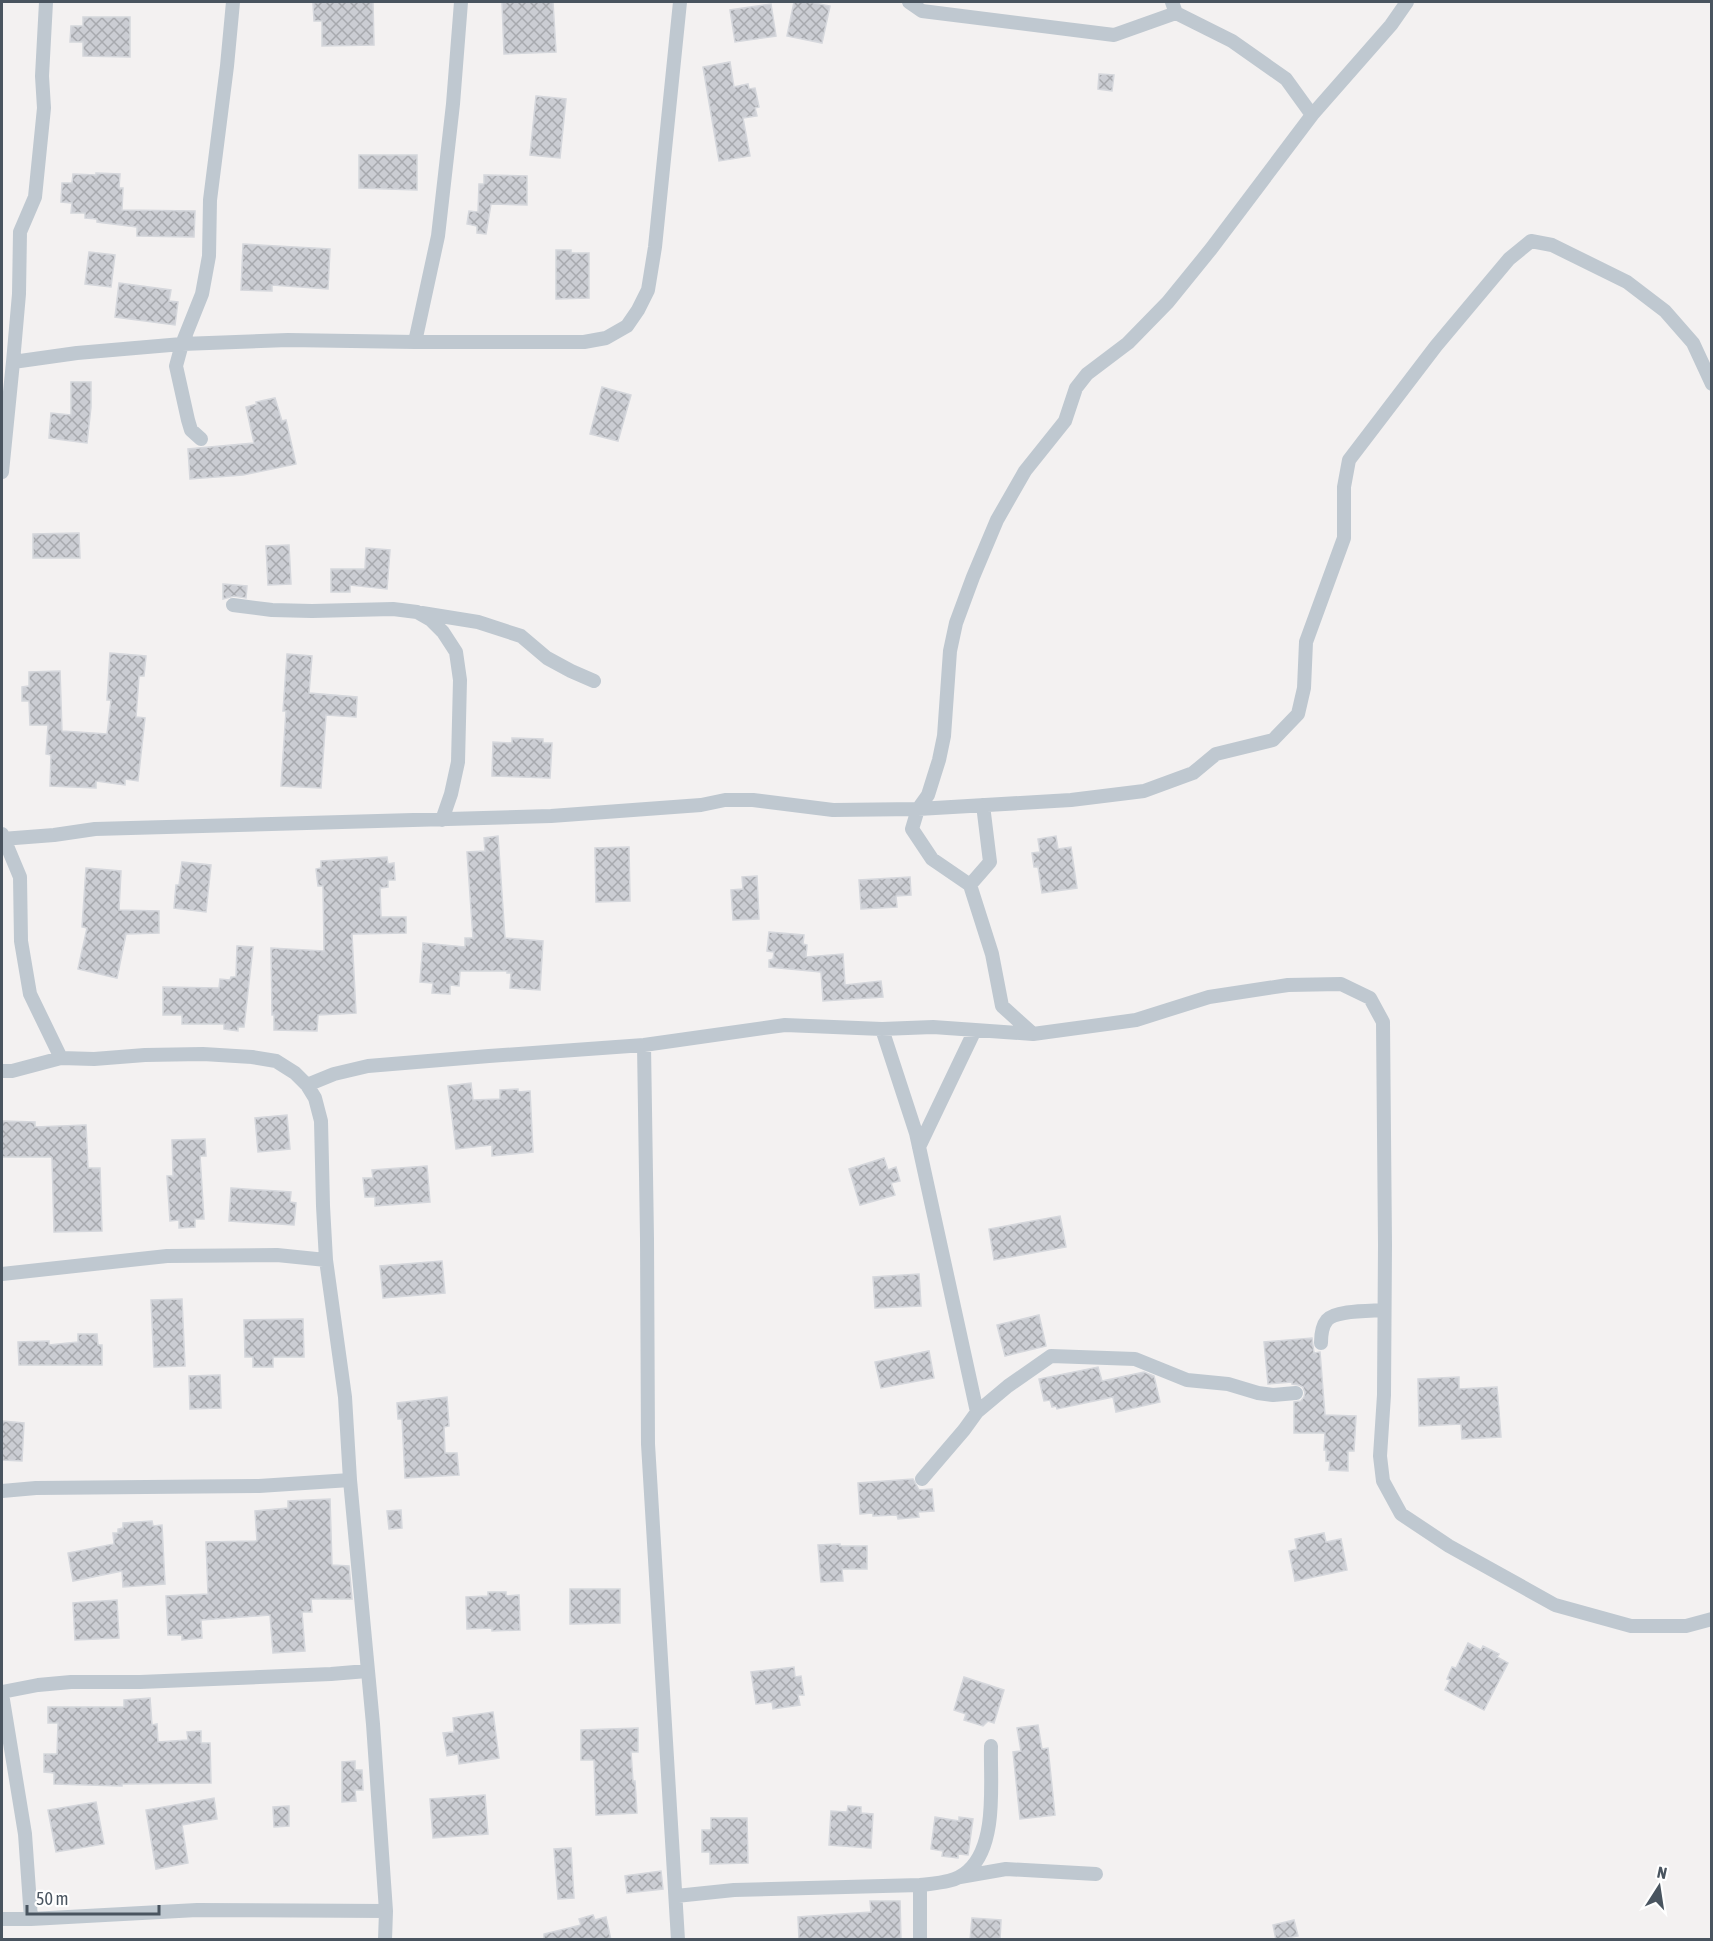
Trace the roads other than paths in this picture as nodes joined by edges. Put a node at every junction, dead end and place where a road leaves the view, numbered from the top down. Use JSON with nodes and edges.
{"nodes":[{"id":1,"x":46,"y":2,"type":"edge"},
{"id":2,"x":233,"y":2,"type":"edge"},
{"id":3,"x":461,"y":2,"type":"edge"},
{"id":4,"x":680,"y":2,"type":"edge"},
{"id":5,"x":909,"y":2,"type":"edge"},
{"id":6,"x":1407,"y":2,"type":"edge"},
{"id":7,"x":1174,"y":7,"type":"edge"},
{"id":8,"x":1312,"y":115,"type":"junction"},
{"id":9,"x":415,"y":342,"type":"junction"},
{"id":10,"x":182,"y":344,"type":"junction"},
{"id":11,"x":13,"y":362,"type":"junction"},
{"id":12,"x":1712,"y":384,"type":"edge"},
{"id":13,"x":201,"y":439,"type":"dead end"},
{"id":14,"x":2,"y":472,"type":"edge"},
{"id":15,"x":233,"y":605,"type":"dead end"},
{"id":16,"x":417,"y":612,"type":"junction"},
{"id":17,"x":594,"y":681,"type":"dead end"},
{"id":18,"x":983,"y":805,"type":"junction"},
{"id":19,"x":918,"y":809,"type":"junction"},
{"id":20,"x":442,"y":820,"type":"junction"},
{"id":21,"x":2,"y":837,"type":"edge"},
{"id":22,"x":970,"y":885,"type":"junction"},
{"id":23,"x":882,"y":1029,"type":"junction"},
{"id":24,"x":975,"y":1030,"type":"junction"},
{"id":25,"x":1033,"y":1034,"type":"junction"},
{"id":26,"x":644,"y":1045,"type":"junction"},
{"id":27,"x":61,"y":1058,"type":"junction"},
{"id":28,"x":2,"y":1071,"type":"edge"},
{"id":29,"x":307,"y":1085,"type":"junction"},
{"id":30,"x":919,"y":1147,"type":"junction"},
{"id":31,"x":326,"y":1260,"type":"junction"},
{"id":32,"x":2,"y":1274,"type":"edge"},
{"id":33,"x":1384,"y":1310,"type":"junction"},
{"id":34,"x":1321,"y":1343,"type":"dead end"},
{"id":35,"x":1296,"y":1393,"type":"dead end"},
{"id":36,"x":977,"y":1412,"type":"junction"},
{"id":37,"x":922,"y":1479,"type":"dead end"},
{"id":38,"x":350,"y":1480,"type":"junction"},
{"id":39,"x":2,"y":1491,"type":"edge"},
{"id":40,"x":1712,"y":1619,"type":"edge"},
{"id":41,"x":368,"y":1671,"type":"junction"},
{"id":42,"x":2,"y":1693,"type":"edge"},
{"id":43,"x":991,"y":1746,"type":"dead end"},
{"id":44,"x":1096,"y":1874,"type":"dead end"},
{"id":45,"x":958,"y":1877,"type":"junction"},
{"id":46,"x":920,"y":1885,"type":"junction"},
{"id":47,"x":676,"y":1896,"type":"junction"},
{"id":48,"x":386,"y":1911,"type":"junction"},
{"id":49,"x":2,"y":1919,"type":"edge"},
{"id":50,"x":31,"y":1919,"type":"junction"},
{"id":51,"x":385,"y":1940,"type":"edge"},
{"id":52,"x":678,"y":1940,"type":"edge"},
{"id":53,"x":920,"y":1940,"type":"edge"}],
"edges":[{"from":1,"to":11,"type":"street"},
{"from":2,"to":10,"type":"street"},
{"from":3,"to":9,"type":"street"},
{"from":4,"to":9,"type":"street"},
{"from":5,"to":7,"type":"street"},
{"from":6,"to":8,"type":"street"},
{"from":7,"to":8,"type":"street"},
{"from":8,"to":19,"type":"street"},
{"from":9,"to":10,"type":"street"},
{"from":10,"to":11,"type":"street"},
{"from":10,"to":13,"type":"street"},
{"from":11,"to":14,"type":"street"},
{"from":12,"to":18,"type":"street"},
{"from":15,"to":16,"type":"street"},
{"from":16,"to":17,"type":"street"},
{"from":16,"to":20,"type":"street"},
{"from":18,"to":19,"type":"street"},
{"from":18,"to":22,"type":"street"},
{"from":19,"to":20,"type":"street"},
{"from":19,"to":22,"type":"street"},
{"from":20,"to":21,"type":"street"},
{"from":21,"to":27,"type":"street"},
{"from":22,"to":25,"type":"street"},
{"from":23,"to":24,"type":"street"},
{"from":23,"to":26,"type":"street"},
{"from":23,"to":30,"type":"street"},
{"from":24,"to":25,"type":"street"},
{"from":24,"to":30,"type":"street"},
{"from":25,"to":33,"type":"street"},
{"from":26,"to":29,"type":"street"},
{"from":26,"to":47,"type":"street"},
{"from":27,"to":28,"type":"street"},
{"from":27,"to":29,"type":"street"},
{"from":29,"to":31,"type":"street"},
{"from":30,"to":36,"type":"street"},
{"from":31,"to":32,"type":"street"},
{"from":31,"to":38,"type":"street"},
{"from":33,"to":34,"type":"street"},
{"from":33,"to":40,"type":"street"},
{"from":35,"to":36,"type":"street"},
{"from":36,"to":37,"type":"street"},
{"from":38,"to":39,"type":"street"},
{"from":38,"to":41,"type":"street"},
{"from":41,"to":42,"type":"street"},
{"from":41,"to":48,"type":"street"},
{"from":42,"to":50,"type":"street"},
{"from":43,"to":45,"type":"street"},
{"from":44,"to":45,"type":"street"},
{"from":45,"to":46,"type":"street"},
{"from":46,"to":47,"type":"street"},
{"from":46,"to":53,"type":"street"},
{"from":47,"to":52,"type":"street"},
{"from":48,"to":50,"type":"street"},
{"from":48,"to":51,"type":"street"},
{"from":49,"to":50,"type":"street"}]}
